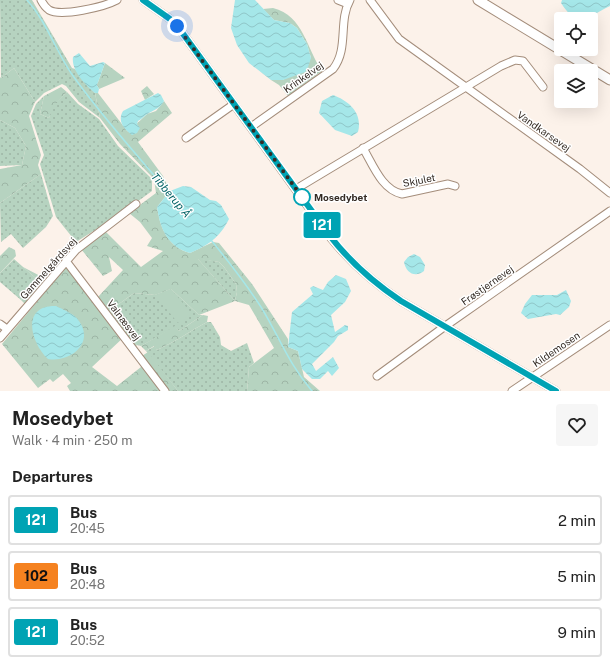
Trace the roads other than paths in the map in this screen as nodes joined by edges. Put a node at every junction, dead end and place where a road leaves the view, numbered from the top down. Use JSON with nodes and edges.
{"nodes":[{"id":1,"x":40,"y":0,"type":"edge"},
{"id":2,"x":117,"y":0,"type":"edge"},
{"id":3,"x":143,"y":0,"type":"edge"},
{"id":4,"x":338,"y":0,"type":"edge"},
{"id":5,"x":370,"y":0,"type":"edge"},
{"id":6,"x":478,"y":0,"type":"edge"},
{"id":7,"x":349,"y":2,"type":"edge"},
{"id":8,"x":610,"y":80,"type":"edge"},
{"id":9,"x":465,"y":87,"type":"junction"},
{"id":10,"x":543,"y":87,"type":"dead end"},
{"id":11,"x":234,"y":104,"type":"junction"},
{"id":12,"x":251,"y":127,"type":"junction"},
{"id":13,"x":186,"y":138,"type":"dead end"},
{"id":14,"x":363,"y":148,"type":"junction"},
{"id":15,"x":455,"y":186,"type":"dead end"},
{"id":16,"x":296,"y":188,"type":"junction"},
{"id":17,"x":610,"y":193,"type":"edge"},
{"id":18,"x":136,"y":204,"type":"dead end"},
{"id":19,"x":610,"y":211,"type":"edge"},
{"id":20,"x":66,"y":261,"type":"junction"},
{"id":21,"x":0,"y":324,"type":"edge"},
{"id":22,"x":610,"y":325,"type":"edge"},
{"id":23,"x":444,"y":327,"type":"junction"},
{"id":24,"x":7,"y":329,"type":"junction"},
{"id":25,"x":0,"y":338,"type":"edge"},
{"id":26,"x":377,"y":376,"type":"dead end"},
{"id":27,"x":531,"y":378,"type":"junction"},
{"id":28,"x":166,"y":391,"type":"edge"},
{"id":29,"x":512,"y":391,"type":"edge"},
{"id":30,"x":556,"y":391,"type":"edge"}],
"edges":[{"from":1,"to":2,"type":"street"},
{"from":3,"to":11,"type":"street"},
{"from":4,"to":7,"type":"street","name":"Krinkelvej"},
{"from":5,"to":9,"type":"street","name":"Vandkarsevej"},
{"from":6,"to":8,"type":"main road"},
{"from":7,"to":12,"type":"street","name":"Krinkelvej"},
{"from":9,"to":10,"type":"street"},
{"from":9,"to":14,"type":"street"},
{"from":9,"to":17,"type":"street","name":"Vandkarsevej"},
{"from":11,"to":12,"type":"street"},
{"from":11,"to":13,"type":"street"},
{"from":12,"to":16,"type":"street"},
{"from":14,"to":15,"type":"street","name":"Skjulet"},
{"from":14,"to":16,"type":"street"},
{"from":16,"to":23,"type":"street"},
{"from":18,"to":20,"type":"street","name":"Gammelgårdsvej"},
{"from":19,"to":23,"type":"street","name":"Frøstjernevej"},
{"from":20,"to":24,"type":"street","name":"Gammelgårdsvej"},
{"from":20,"to":28,"type":"street","name":"Valnæsvej"},
{"from":21,"to":24,"type":"street"},
{"from":22,"to":27,"type":"street","name":"Kildemosen"},
{"from":23,"to":26,"type":"street","name":"Frøstjernevej"},
{"from":23,"to":27,"type":"street"},
{"from":24,"to":25,"type":"street","name":"Gammelgårdsvej"},
{"from":27,"to":29,"type":"street","name":"Kildemosen"},
{"from":27,"to":30,"type":"street"}]}
